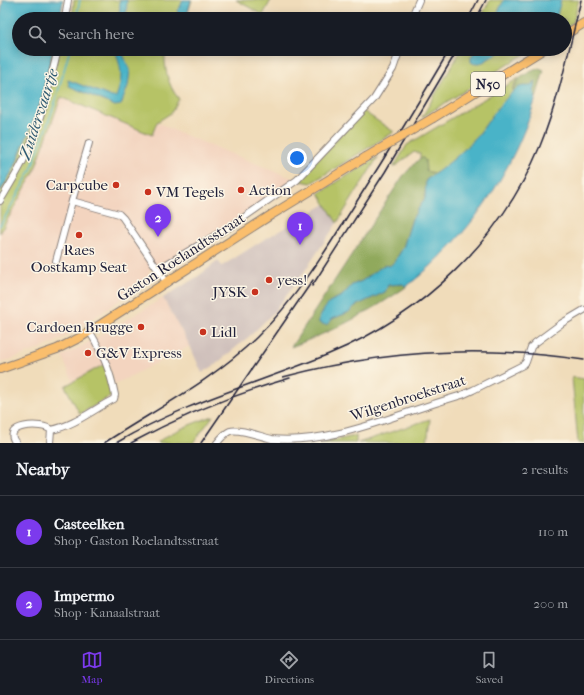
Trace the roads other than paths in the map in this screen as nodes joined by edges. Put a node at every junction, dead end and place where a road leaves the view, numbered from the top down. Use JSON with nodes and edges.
{"nodes":[{"id":1,"x":68,"y":0,"type":"edge"},
{"id":2,"x":419,"y":0,"type":"edge"},
{"id":3,"x":66,"y":12,"type":"edge"},
{"id":4,"x":413,"y":12,"type":"edge"},
{"id":5,"x":584,"y":23,"type":"edge"},
{"id":6,"x":572,"y":31,"type":"edge"},
{"id":7,"x":56,"y":56,"type":"edge"},
{"id":8,"x":398,"y":56,"type":"edge"},
{"id":9,"x":533,"y":56,"type":"edge"},
{"id":10,"x":89,"y":143,"type":"dead end"},
{"id":11,"x":0,"y":201,"type":"edge"},
{"id":12,"x":72,"y":201,"type":"junction"},
{"id":13,"x":56,"y":261,"type":"dead end"},
{"id":14,"x":158,"y":269,"type":"junction"},
{"id":15,"x":167,"y":283,"type":"junction"},
{"id":16,"x":584,"y":310,"type":"edge"},
{"id":17,"x":90,"y":332,"type":"junction"},
{"id":18,"x":0,"y":369,"type":"edge"},
{"id":19,"x":51,"y":430,"type":"junction"},
{"id":20,"x":16,"y":443,"type":"edge"},
{"id":21,"x":50,"y":443,"type":"edge"},
{"id":22,"x":217,"y":443,"type":"edge"}],
"edges":[{"from":1,"to":3,"type":"street"},
{"from":2,"to":4,"type":"street"},
{"from":5,"to":6,"type":"main road"},
{"from":7,"to":11,"type":"street"},
{"from":8,"to":14,"type":"street"},
{"from":9,"to":15,"type":"main road","name":"Gaston Roelandtsstraat","number":"N50","bridge":true},
{"from":10,"to":12,"type":"street"},
{"from":12,"to":13,"type":"street"},
{"from":12,"to":14,"type":"street"},
{"from":14,"to":15,"type":"street"},
{"from":15,"to":17,"type":"main road","name":"Gaston Roelandtsstraat","number":"N50"},
{"from":16,"to":22,"type":"street","name":"Wilgenbroekstraat"},
{"from":17,"to":18,"type":"main road","name":"Gaston Roelandtsstraat","number":"N50"},
{"from":17,"to":19,"type":"street"},
{"from":19,"to":20,"type":"street"},
{"from":19,"to":21,"type":"street"}]}
